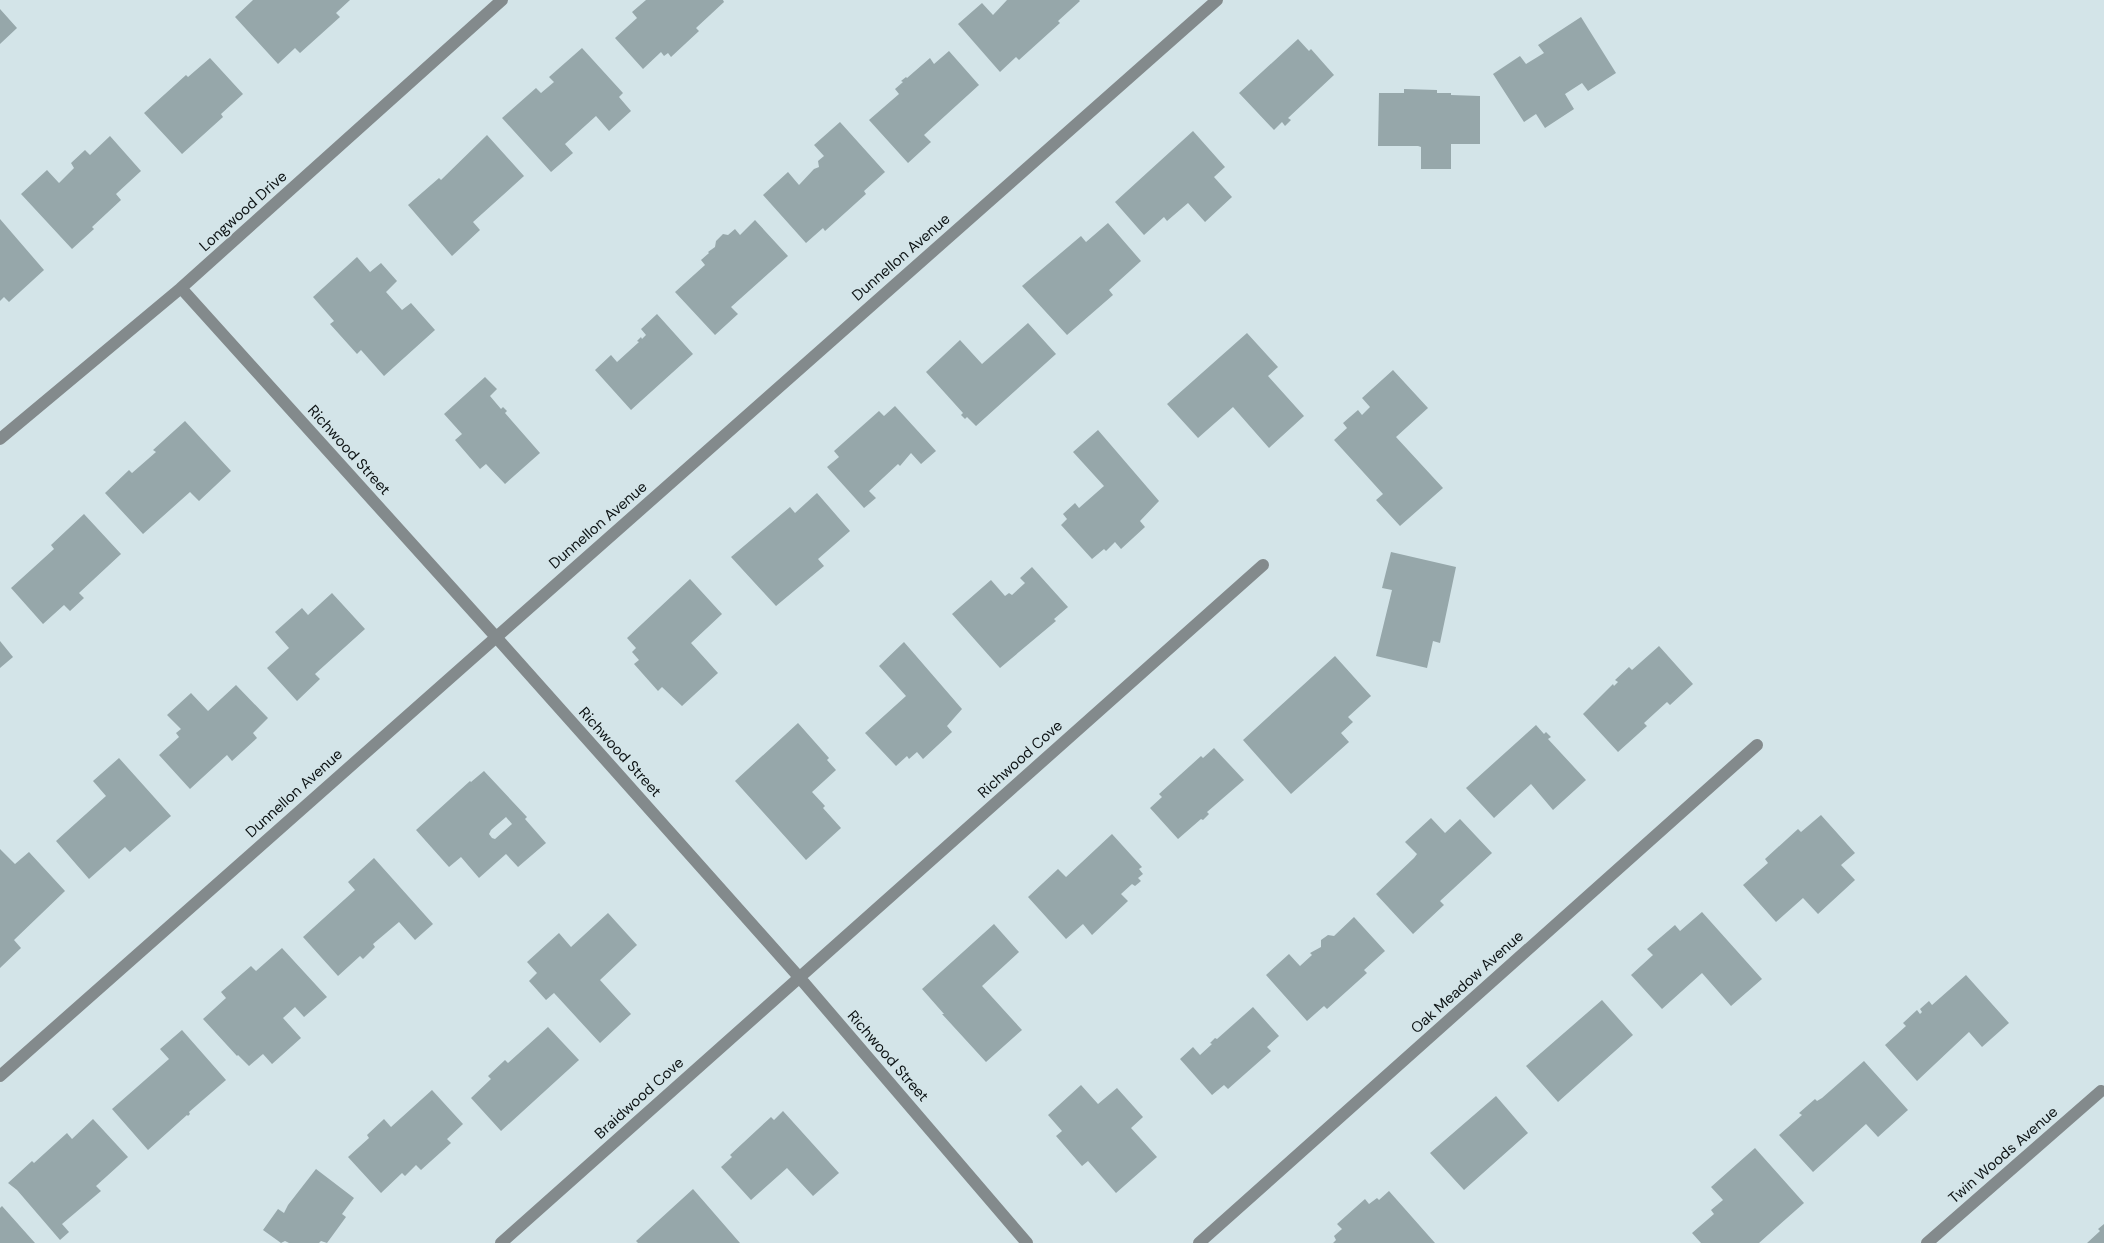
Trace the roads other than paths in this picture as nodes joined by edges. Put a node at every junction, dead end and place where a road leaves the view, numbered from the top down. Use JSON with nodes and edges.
{"nodes":[{"id":1,"x":502,"y":0,"type":"edge"},
{"id":2,"x":1218,"y":0,"type":"edge"},
{"id":3,"x":181,"y":288,"type":"junction"},
{"id":4,"x":0,"y":439,"type":"edge"},
{"id":5,"x":1263,"y":565,"type":"dead end"},
{"id":6,"x":496,"y":637,"type":"junction"},
{"id":7,"x":1757,"y":745,"type":"dead end"},
{"id":8,"x":799,"y":977,"type":"junction"},
{"id":9,"x":0,"y":1076,"type":"edge"},
{"id":10,"x":2101,"y":1091,"type":"dead end"},
{"id":11,"x":501,"y":1243,"type":"edge"},
{"id":12,"x":1027,"y":1243,"type":"edge"},
{"id":13,"x":1199,"y":1243,"type":"edge"},
{"id":14,"x":1927,"y":1243,"type":"edge"}],
"edges":[{"from":1,"to":3,"type":"street","name":"Longwood Drive"},
{"from":2,"to":6,"type":"street","name":"Dunnellon Avenue"},
{"from":3,"to":4,"type":"street","name":"Longwood Drive"},
{"from":3,"to":6,"type":"street","name":"Richwood Street"},
{"from":5,"to":8,"type":"street","name":"Richwood Cove"},
{"from":6,"to":8,"type":"street","name":"Richwood Street"},
{"from":6,"to":9,"type":"street","name":"Dunnellon Avenue"},
{"from":7,"to":13,"type":"street","name":"Oak Meadow Avenue"},
{"from":8,"to":11,"type":"street","name":"Braidwood Cove"},
{"from":8,"to":12,"type":"street","name":"Richwood Street"},
{"from":10,"to":14,"type":"street","name":"Twin Woods Avenue"}]}
